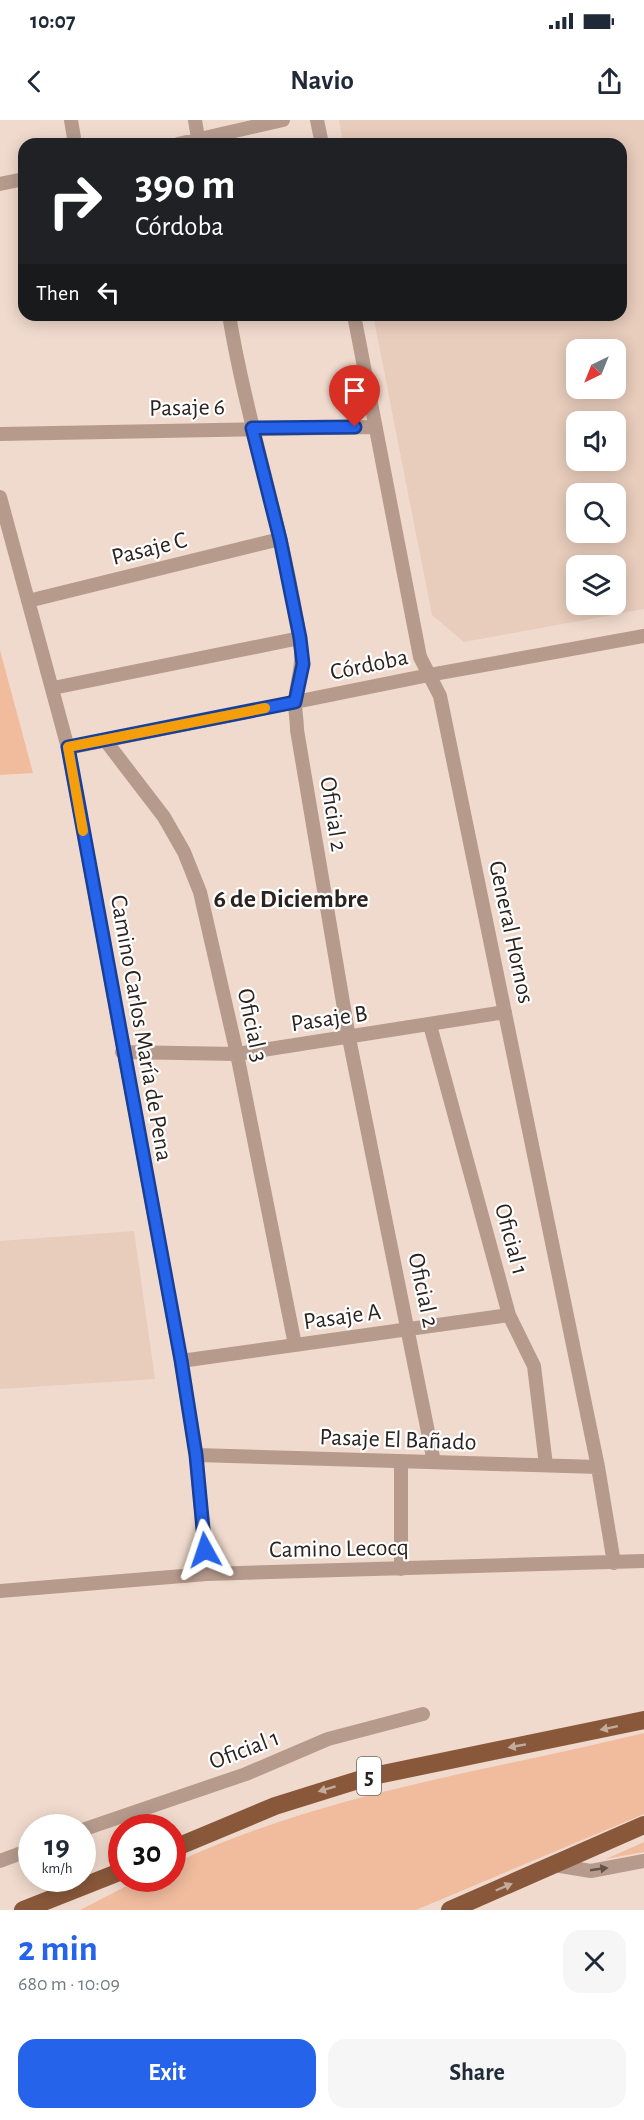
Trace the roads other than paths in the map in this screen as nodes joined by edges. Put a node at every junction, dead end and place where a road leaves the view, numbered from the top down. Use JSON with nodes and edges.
{"nodes":[{"id":1,"x":71,"y":120,"type":"edge"},
{"id":2,"x":195,"y":120,"type":"edge"},
{"id":3,"x":283,"y":120,"type":"edge"},
{"id":4,"x":318,"y":120,"type":"edge"},
{"id":5,"x":74,"y":138,"type":"edge"},
{"id":6,"x":198,"y":138,"type":"edge"},
{"id":7,"x":214,"y":138,"type":"edge"},
{"id":8,"x":321,"y":138,"type":"edge"},
{"id":9,"x":18,"y":180,"type":"edge"},
{"id":10,"x":0,"y":184,"type":"edge"},
{"id":11,"x":230,"y":321,"type":"edge"},
{"id":12,"x":355,"y":321,"type":"edge"},
{"id":13,"x":375,"y":427,"type":"junction"},
{"id":14,"x":252,"y":428,"type":"junction"},
{"id":15,"x":0,"y":434,"type":"edge"},
{"id":16,"x":0,"y":497,"type":"edge"},
{"id":17,"x":280,"y":539,"type":"junction"},
{"id":18,"x":28,"y":601,"type":"junction"},
{"id":19,"x":644,"y":636,"type":"edge"},
{"id":20,"x":300,"y":638,"type":"junction"},
{"id":21,"x":429,"y":675,"type":"junction"},
{"id":22,"x":53,"y":688,"type":"junction"},
{"id":23,"x":295,"y":702,"type":"junction"},
{"id":24,"x":105,"y":740,"type":"junction"},
{"id":25,"x":68,"y":747,"type":"junction"},
{"id":26,"x":505,"y":1012,"type":"junction"},
{"id":27,"x":430,"y":1025,"type":"junction"},
{"id":28,"x":349,"y":1038,"type":"junction"},
{"id":29,"x":122,"y":1052,"type":"junction"},
{"id":30,"x":237,"y":1054,"type":"junction"},
{"id":31,"x":509,"y":1315,"type":"junction"},
{"id":32,"x":409,"y":1329,"type":"junction"},
{"id":33,"x":295,"y":1345,"type":"junction"},
{"id":34,"x":181,"y":1360,"type":"junction"},
{"id":35,"x":196,"y":1455,"type":"junction"},
{"id":36,"x":401,"y":1461,"type":"junction"},
{"id":37,"x":434,"y":1462,"type":"junction"},
{"id":38,"x":546,"y":1465,"type":"junction"},
{"id":39,"x":598,"y":1467,"type":"junction"},
{"id":40,"x":644,"y":1562,"type":"edge"},
{"id":41,"x":614,"y":1563,"type":"junction"},
{"id":42,"x":401,"y":1569,"type":"junction"},
{"id":43,"x":207,"y":1574,"type":"junction"},
{"id":44,"x":0,"y":1590,"type":"edge"},
{"id":45,"x":423,"y":1714,"type":"dead end"},
{"id":46,"x":644,"y":1720,"type":"edge"},
{"id":47,"x":96,"y":1825,"type":"edge"},
{"id":48,"x":644,"y":1825,"type":"edge"},
{"id":49,"x":186,"y":1843,"type":"edge"},
{"id":50,"x":18,"y":1854,"type":"edge"},
{"id":51,"x":0,"y":1861,"type":"edge"},
{"id":52,"x":644,"y":1861,"type":"edge"},
{"id":53,"x":554,"y":1865,"type":"junction"},
{"id":54,"x":108,"y":1876,"type":"edge"},
{"id":55,"x":108,"y":1879,"type":"edge"},
{"id":56,"x":22,"y":1910,"type":"edge"},
{"id":57,"x":51,"y":1910,"type":"edge"},
{"id":58,"x":450,"y":1910,"type":"edge"}],
"edges":[{"from":1,"to":5,"type":"street"},
{"from":2,"to":6,"type":"street"},
{"from":3,"to":7,"type":"street"},
{"from":4,"to":8,"type":"street"},
{"from":9,"to":10,"type":"street"},
{"from":11,"to":14,"type":"street","name":"Oficial 2"},
{"from":12,"to":13,"type":"street","name":"General Hornos"},
{"from":13,"to":14,"type":"street","name":"Pasaje 6"},
{"from":13,"to":21,"type":"street","name":"General Hornos"},
{"from":14,"to":15,"type":"street","name":"Pasaje 6"},
{"from":14,"to":17,"type":"street","name":"Oficial 2"},
{"from":16,"to":18,"type":"street","name":"Camino Carlos María de Pena"},
{"from":17,"to":18,"type":"street","name":"Pasaje C"},
{"from":17,"to":20,"type":"street","name":"Oficial 2"},
{"from":18,"to":22,"type":"street","name":"Camino Carlos María de Pena"},
{"from":19,"to":21,"type":"street","name":"Córdoba"},
{"from":20,"to":22,"type":"street","name":"Córdoba"},
{"from":20,"to":23,"type":"street","name":"Oficial 2"},
{"from":21,"to":23,"type":"street","name":"Córdoba"},
{"from":21,"to":26,"type":"street","name":"General Hornos"},
{"from":22,"to":25,"type":"street","name":"Camino Carlos María de Pena"},
{"from":23,"to":24,"type":"street","name":"Córdoba"},
{"from":23,"to":28,"type":"street","name":"Oficial 2"},
{"from":24,"to":25,"type":"street","name":"Córdoba"},
{"from":24,"to":30,"type":"street","name":"Oficial 3"},
{"from":25,"to":29,"type":"street","name":"Camino Carlos María de Pena"},
{"from":26,"to":27,"type":"street","name":"Pasaje B"},
{"from":26,"to":39,"type":"street","name":"General Hornos"},
{"from":27,"to":28,"type":"street","name":"Pasaje B"},
{"from":27,"to":31,"type":"street","name":"Oficial 1"},
{"from":28,"to":30,"type":"street","name":"Pasaje B"},
{"from":28,"to":32,"type":"street","name":"Oficial 2"},
{"from":29,"to":30,"type":"street","name":"Pasaje B"},
{"from":29,"to":34,"type":"street","name":"Camino Carlos María de Pena"},
{"from":30,"to":33,"type":"street","name":"Oficial 3"},
{"from":31,"to":32,"type":"street","name":"Pasaje A"},
{"from":31,"to":38,"type":"street","name":"Oficial 1"},
{"from":32,"to":33,"type":"street","name":"Pasaje A"},
{"from":32,"to":37,"type":"street","name":"Oficial 2"},
{"from":33,"to":34,"type":"street","name":"Pasaje A"},
{"from":34,"to":35,"type":"street","name":"Camino Carlos María de Pena"},
{"from":35,"to":36,"type":"street","name":"Pasaje El Bañado"},
{"from":35,"to":43,"type":"street","name":"Camino Carlos María de Pena"},
{"from":36,"to":37,"type":"street","name":"Pasaje El Bañado"},
{"from":36,"to":42,"type":"street"},
{"from":37,"to":38,"type":"street","name":"Pasaje El Bañado"},
{"from":38,"to":39,"type":"street","name":"Pasaje El Bañado"},
{"from":39,"to":41,"type":"street","name":"General Hornos"},
{"from":40,"to":41,"type":"street","name":"Camino Lecocq"},
{"from":41,"to":42,"type":"street","name":"Camino Lecocq"},
{"from":42,"to":43,"type":"street","name":"Camino Lecocq"},
{"from":43,"to":44,"type":"street","name":"Camino Lecocq"},
{"from":45,"to":47,"type":"street","name":"Oficial 1"},
{"from":46,"to":49,"type":"highway","number":"5","one_way":true},
{"from":48,"to":53,"type":"highway"},
{"from":50,"to":51,"type":"street"},
{"from":53,"to":52,"type":"street","one_way":true},
{"from":58,"to":53,"type":"highway","one_way":true},
{"from":54,"to":56,"type":"highway"},
{"from":55,"to":57,"type":"highway"}]}
